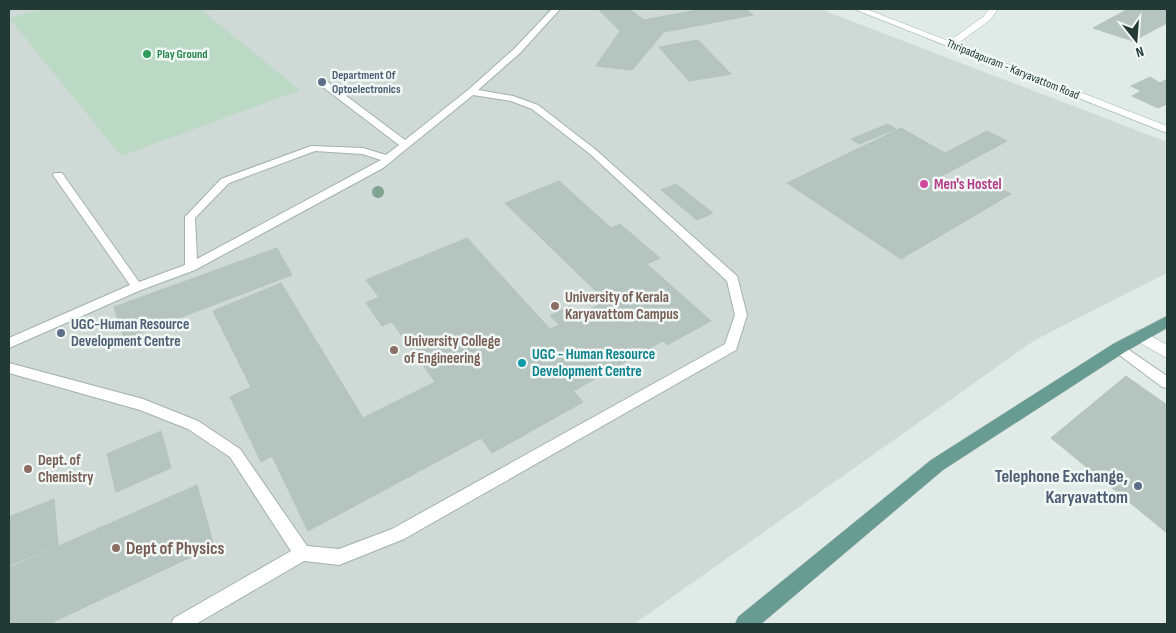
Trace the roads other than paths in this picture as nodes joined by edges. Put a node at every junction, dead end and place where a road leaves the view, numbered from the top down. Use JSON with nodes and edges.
{"nodes":[{"id":1,"x":556,"y":9,"type":"edge"},
{"id":2,"x":860,"y":9,"type":"edge"},
{"id":3,"x":994,"y":9,"type":"edge"},
{"id":4,"x":951,"y":44,"type":"junction"},
{"id":5,"x":322,"y":82,"type":"dead end"},
{"id":6,"x":471,"y":92,"type":"junction"},
{"id":7,"x":1167,"y":130,"type":"edge"},
{"id":8,"x":406,"y":146,"type":"junction"},
{"id":9,"x":389,"y":159,"type":"junction"},
{"id":10,"x":58,"y":175,"type":"dead end"},
{"id":11,"x":191,"y":267,"type":"junction"},
{"id":12,"x":137,"y":287,"type":"junction"},
{"id":13,"x":1167,"y":321,"type":"edge"},
{"id":14,"x":1140,"y":336,"type":"junction"},
{"id":15,"x":9,"y":343,"type":"edge"},
{"id":16,"x":1119,"y":348,"type":"junction"},
{"id":17,"x":1167,"y":352,"type":"edge"},
{"id":18,"x":9,"y":368,"type":"edge"},
{"id":19,"x":1167,"y":383,"type":"edge"},
{"id":20,"x":302,"y":553,"type":"junction"},
{"id":21,"x":180,"y":624,"type":"edge"},
{"id":22,"x":745,"y":624,"type":"edge"}],
"edges":[{"from":1,"to":6,"type":"lane"},
{"from":2,"to":4,"type":"main road","name":"Thripadapuram - Karyavattom Road"},
{"from":3,"to":4,"type":"main road"},
{"from":4,"to":7,"type":"main road","name":"Thripadapuram - Karyavattom Road"},
{"from":5,"to":8,"type":"lane"},
{"from":6,"to":8,"type":"lane"},
{"from":6,"to":20,"type":"lane"},
{"from":8,"to":9,"type":"lane"},
{"from":9,"to":11,"type":"lane"},
{"from":9,"to":11,"type":"lane"},
{"from":10,"to":12,"type":"lane"},
{"from":11,"to":12,"type":"lane"},
{"from":12,"to":15,"type":"lane"},
{"from":13,"to":14,"type":"main road"},
{"from":14,"to":16,"type":"main road"},
{"from":14,"to":17,"type":"main road"},
{"from":16,"to":19,"type":"lane"},
{"from":16,"to":22,"type":"main road"},
{"from":18,"to":20,"type":"lane"},
{"from":20,"to":21,"type":"lane"}]}
